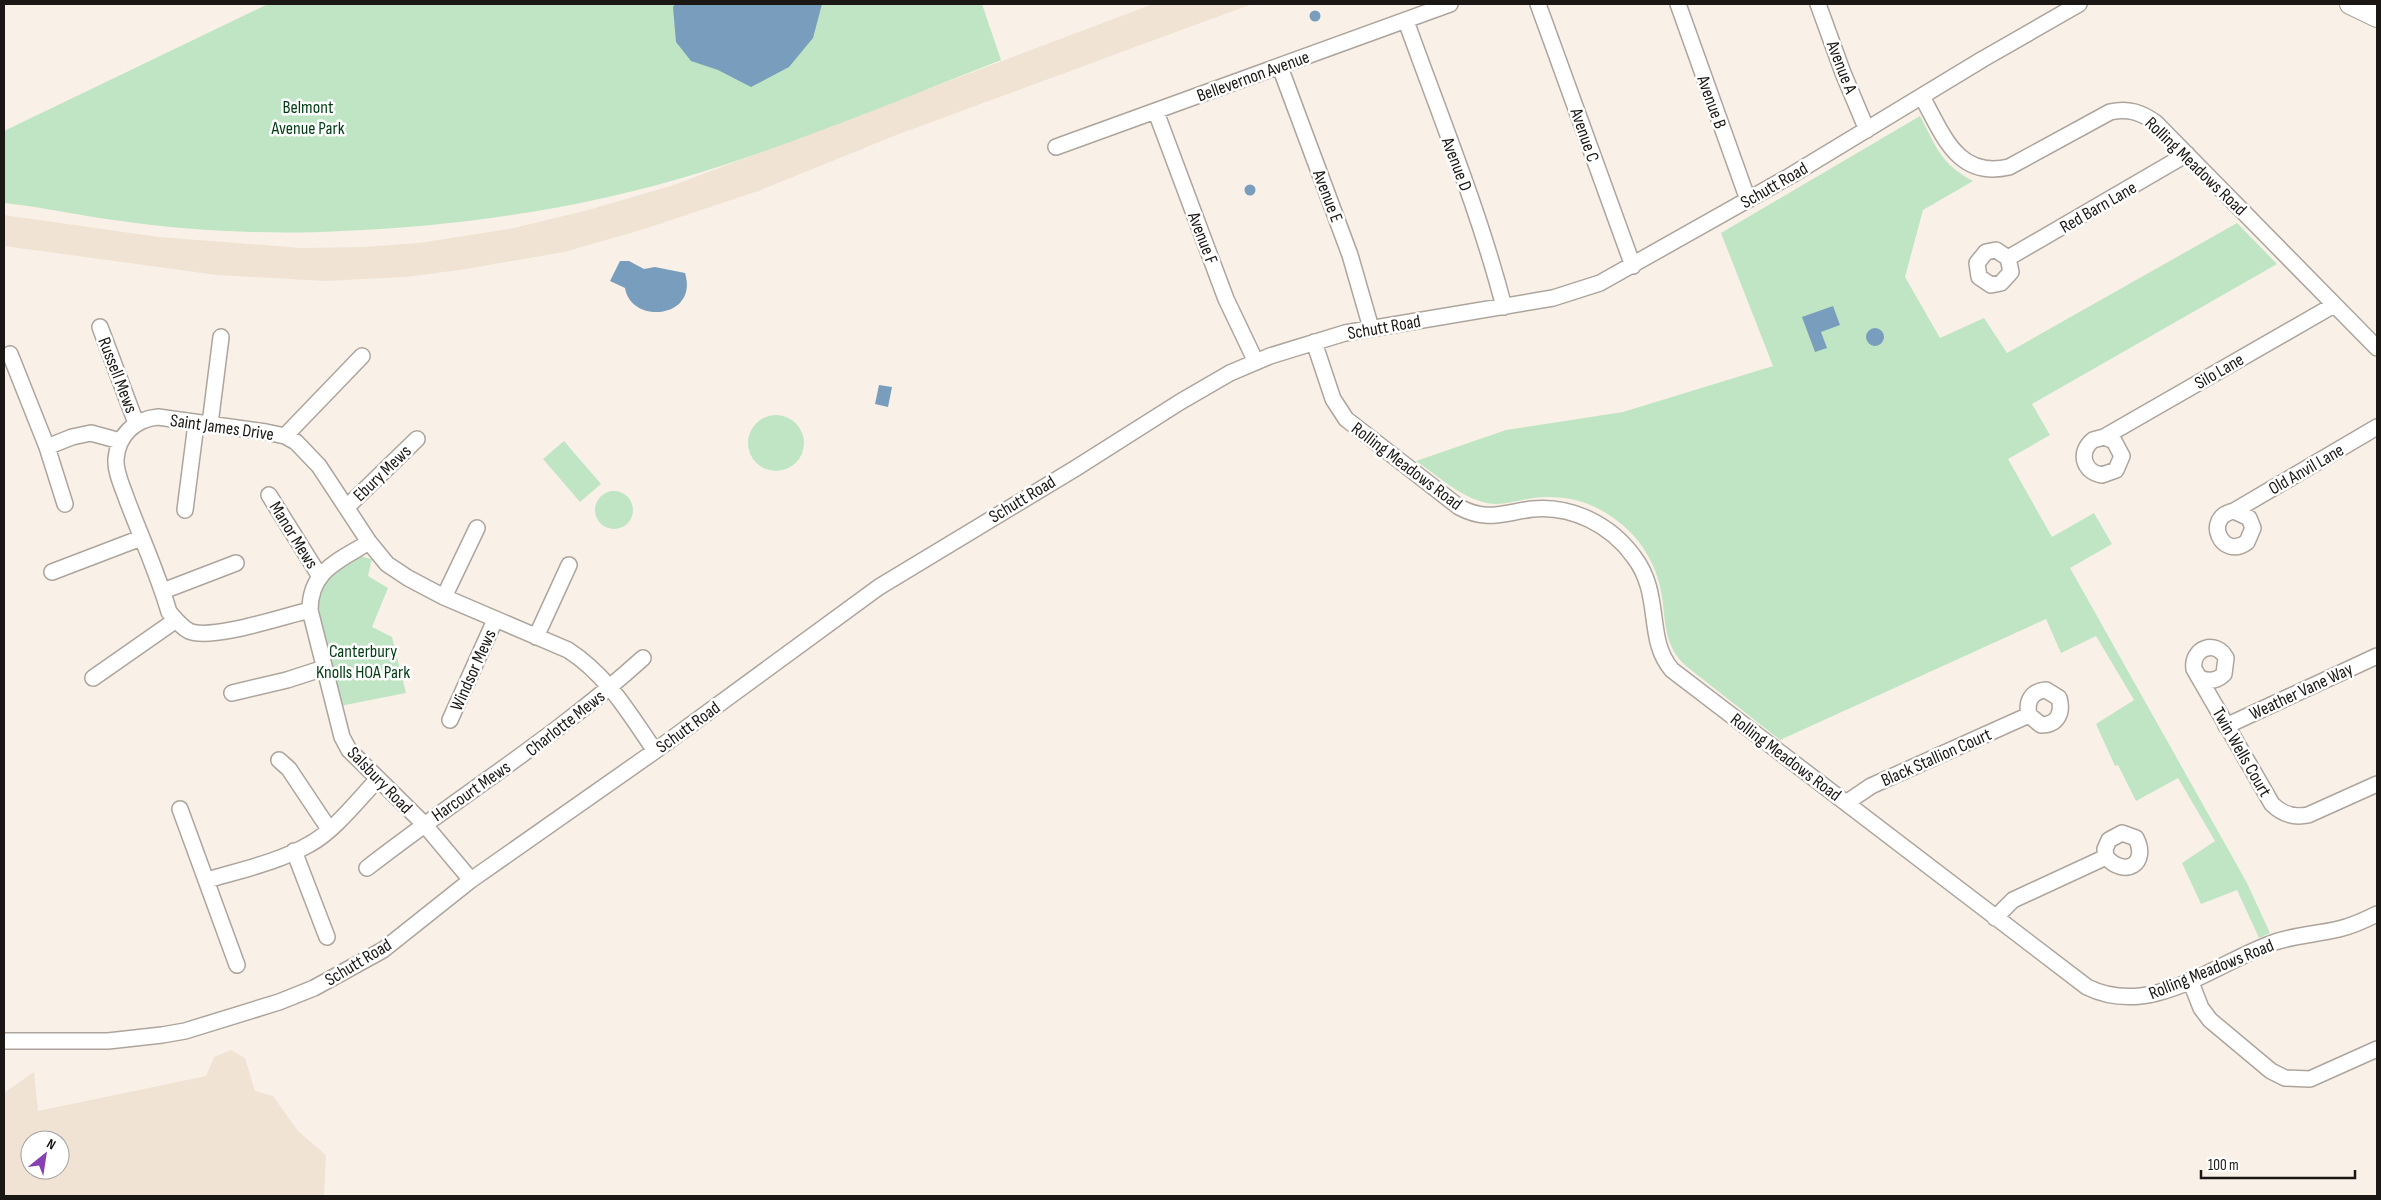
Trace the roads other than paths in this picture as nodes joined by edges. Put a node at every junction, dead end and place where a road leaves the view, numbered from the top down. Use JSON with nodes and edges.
{"nodes":[{"id":1,"x":1450,"y":4,"type":"edge"},
{"id":2,"x":1538,"y":4,"type":"edge"},
{"id":3,"x":1678,"y":4,"type":"edge"},
{"id":4,"x":1818,"y":4,"type":"edge"},
{"id":5,"x":2078,"y":4,"type":"edge"},
{"id":6,"x":2350,"y":4,"type":"edge"},
{"id":7,"x":2377,"y":17,"type":"edge"},
{"id":8,"x":1406,"y":21,"type":"junction"},
{"id":9,"x":1280,"y":67,"type":"junction"},
{"id":10,"x":1922,"y":97,"type":"junction"},
{"id":11,"x":1156,"y":112,"type":"junction"},
{"id":12,"x":1867,"y":130,"type":"junction"},
{"id":13,"x":1056,"y":147,"type":"dead end"},
{"id":14,"x":2187,"y":154,"type":"junction"},
{"id":15,"x":1748,"y":200,"type":"junction"},
{"id":16,"x":2008,"y":258,"type":"dead end"},
{"id":17,"x":1632,"y":266,"type":"junction"},
{"id":18,"x":2334,"y":305,"type":"junction"},
{"id":19,"x":1504,"y":307,"type":"junction"},
{"id":20,"x":100,"y":327,"type":"dead end"},
{"id":21,"x":1371,"y":328,"type":"junction"},
{"id":22,"x":221,"y":337,"type":"dead end"},
{"id":23,"x":1314,"y":342,"type":"junction"},
{"id":24,"x":2377,"y":348,"type":"edge"},
{"id":25,"x":10,"y":354,"type":"dead end"},
{"id":26,"x":362,"y":356,"type":"dead end"},
{"id":27,"x":1256,"y":362,"type":"junction"},
{"id":28,"x":136,"y":423,"type":"junction"},
{"id":29,"x":203,"y":424,"type":"junction"},
{"id":30,"x":2377,"y":427,"type":"edge"},
{"id":31,"x":285,"y":436,"type":"junction"},
{"id":32,"x":2104,"y":437,"type":"dead end"},
{"id":33,"x":416,"y":439,"type":"dead end"},
{"id":34,"x":120,"y":441,"type":"junction"},
{"id":35,"x":47,"y":447,"type":"junction"},
{"id":36,"x":270,"y":495,"type":"dead end"},
{"id":37,"x":65,"y":504,"type":"dead end"},
{"id":38,"x":347,"y":507,"type":"junction"},
{"id":39,"x":185,"y":510,"type":"dead end"},
{"id":40,"x":2234,"y":511,"type":"dead end"},
{"id":41,"x":477,"y":528,"type":"dead end"},
{"id":42,"x":141,"y":538,"type":"junction"},
{"id":43,"x":368,"y":542,"type":"junction"},
{"id":44,"x":236,"y":563,"type":"dead end"},
{"id":45,"x":568,"y":565,"type":"dead end"},
{"id":46,"x":52,"y":572,"type":"dead end"},
{"id":47,"x":319,"y":575,"type":"junction"},
{"id":48,"x":163,"y":591,"type":"junction"},
{"id":49,"x":444,"y":596,"type":"junction"},
{"id":50,"x":310,"y":610,"type":"junction"},
{"id":51,"x":176,"y":620,"type":"junction"},
{"id":52,"x":495,"y":620,"type":"junction"},
{"id":53,"x":536,"y":637,"type":"junction"},
{"id":54,"x":2377,"y":656,"type":"edge"},
{"id":55,"x":643,"y":658,"type":"dead end"},
{"id":56,"x":324,"y":668,"type":"junction"},
{"id":57,"x":93,"y":678,"type":"dead end"},
{"id":58,"x":2200,"y":678,"type":"dead end"},
{"id":59,"x":611,"y":687,"type":"junction"},
{"id":60,"x":232,"y":693,"type":"dead end"},
{"id":61,"x":2029,"y":716,"type":"dead end"},
{"id":62,"x":450,"y":720,"type":"dead end"},
{"id":63,"x":2226,"y":726,"type":"junction"},
{"id":64,"x":655,"y":751,"type":"junction"},
{"id":65,"x":518,"y":759,"type":"joint"},
{"id":66,"x":279,"y":760,"type":"dead end"},
{"id":67,"x":377,"y":780,"type":"junction"},
{"id":68,"x":2377,"y":784,"type":"edge"},
{"id":69,"x":1846,"y":803,"type":"junction"},
{"id":70,"x":180,"y":809,"type":"dead end"},
{"id":71,"x":424,"y":824,"type":"junction"},
{"id":72,"x":329,"y":829,"type":"junction"},
{"id":73,"x":294,"y":851,"type":"junction"},
{"id":74,"x":2106,"y":858,"type":"dead end"},
{"id":75,"x":367,"y":868,"type":"dead end"},
{"id":76,"x":207,"y":880,"type":"junction"},
{"id":77,"x":471,"y":880,"type":"junction"},
{"id":78,"x":2377,"y":914,"type":"edge"},
{"id":79,"x":1995,"y":918,"type":"junction"},
{"id":80,"x":327,"y":937,"type":"dead end"},
{"id":81,"x":237,"y":965,"type":"dead end"},
{"id":82,"x":2190,"y":980,"type":"junction"},
{"id":83,"x":4,"y":1041,"type":"edge"},
{"id":84,"x":2377,"y":1049,"type":"edge"}],
"edges":[{"from":1,"to":8,"type":"street","name":"Bellevernon Avenue"},
{"from":2,"to":17,"type":"street","name":"Avenue C"},
{"from":3,"to":15,"type":"street","name":"Avenue B"},
{"from":4,"to":12,"type":"street","name":"Avenue A"},
{"from":5,"to":10,"type":"street","name":"Schutt Road"},
{"from":6,"to":7,"type":"main road"},
{"from":8,"to":9,"type":"street","name":"Bellevernon Avenue"},
{"from":8,"to":19,"type":"street","name":"Avenue D"},
{"from":9,"to":11,"type":"street","name":"Bellevernon Avenue"},
{"from":9,"to":21,"type":"street","name":"Avenue E"},
{"from":10,"to":12,"type":"street","name":"Schutt Road"},
{"from":10,"to":14,"type":"street","name":"Rolling Meadows Road"},
{"from":11,"to":13,"type":"street","name":"Bellevernon Avenue"},
{"from":11,"to":27,"type":"street","name":"Avenue F"},
{"from":12,"to":15,"type":"street","name":"Schutt Road"},
{"from":14,"to":16,"type":"street","name":"Red Barn Lane"},
{"from":14,"to":18,"type":"street","name":"Rolling Meadows Road"},
{"from":15,"to":17,"type":"street","name":"Schutt Road"},
{"from":17,"to":19,"type":"street","name":"Schutt Road"},
{"from":18,"to":24,"type":"street","name":"Rolling Meadows Road"},
{"from":18,"to":32,"type":"street","name":"Silo Lane"},
{"from":19,"to":21,"type":"street","name":"Schutt Road"},
{"from":20,"to":28,"type":"street","name":"Russell Mews"},
{"from":21,"to":23,"type":"street","name":"Schutt Road"},
{"from":22,"to":29,"type":"street"},
{"from":23,"to":27,"type":"street","name":"Schutt Road"},
{"from":23,"to":69,"type":"street","name":"Rolling Meadows Road"},
{"from":25,"to":35,"type":"street"},
{"from":26,"to":31,"type":"street"},
{"from":27,"to":64,"type":"street","name":"Schutt Road"},
{"from":28,"to":29,"type":"street","name":"Saint James Drive"},
{"from":28,"to":34,"type":"street"},
{"from":29,"to":31,"type":"street","name":"Saint James Drive"},
{"from":29,"to":39,"type":"street"},
{"from":30,"to":40,"type":"street","name":"Old Anvil Lane"},
{"from":31,"to":38,"type":"street","name":"Saint James Drive"},
{"from":33,"to":38,"type":"street","name":"Ebury Mews"},
{"from":34,"to":35,"type":"street"},
{"from":34,"to":42,"type":"street"},
{"from":35,"to":37,"type":"street"},
{"from":36,"to":47,"type":"street","name":"Manor Mews"},
{"from":38,"to":43,"type":"street","name":"Saint James Drive"},
{"from":41,"to":49,"type":"street"},
{"from":42,"to":46,"type":"street"},
{"from":42,"to":48,"type":"street"},
{"from":43,"to":47,"type":"street"},
{"from":43,"to":49,"type":"street","name":"Saint James Drive"},
{"from":44,"to":48,"type":"street"},
{"from":45,"to":53,"type":"street"},
{"from":47,"to":50,"type":"street","name":"Salsbury Road"},
{"from":48,"to":51,"type":"street"},
{"from":49,"to":52,"type":"street","name":"Saint James Drive"},
{"from":50,"to":51,"type":"street"},
{"from":50,"to":56,"type":"street","name":"Salsbury Road"},
{"from":51,"to":57,"type":"street"},
{"from":52,"to":53,"type":"street","name":"Saint James Drive"},
{"from":52,"to":62,"type":"street","name":"Windsor Mews"},
{"from":53,"to":59,"type":"street","name":"Saint James Drive"},
{"from":54,"to":63,"type":"street","name":"Weather Vane Way"},
{"from":55,"to":59,"type":"street","name":"Charlotte Mews"},
{"from":56,"to":60,"type":"street"},
{"from":56,"to":67,"type":"street","name":"Salsbury Road"},
{"from":58,"to":63,"type":"street","name":"Twin Wells Court"},
{"from":59,"to":64,"type":"street","name":"Saint James Drive"},
{"from":59,"to":65,"type":"street","name":"Charlotte Mews"},
{"from":61,"to":69,"type":"street","name":"Black Stallion Court"},
{"from":63,"to":68,"type":"street","name":"Twin Wells Court"},
{"from":64,"to":77,"type":"street","name":"Schutt Road"},
{"from":65,"to":71,"type":"street","name":"Harcourt Mews"},
{"from":66,"to":72,"type":"street"},
{"from":67,"to":71,"type":"street","name":"Salsbury Road"},
{"from":67,"to":72,"type":"street"},
{"from":69,"to":79,"type":"street","name":"Rolling Meadows Road"},
{"from":70,"to":76,"type":"street"},
{"from":71,"to":75,"type":"street","name":"Harcourt Mews"},
{"from":71,"to":77,"type":"street","name":"Salsbury Road"},
{"from":72,"to":73,"type":"street"},
{"from":73,"to":76,"type":"street"},
{"from":73,"to":80,"type":"street"},
{"from":74,"to":79,"type":"street"},
{"from":76,"to":81,"type":"street"},
{"from":77,"to":83,"type":"street","name":"Schutt Road"},
{"from":78,"to":82,"type":"street","name":"Rolling Meadows Road"},
{"from":79,"to":82,"type":"street","name":"Rolling Meadows Road"},
{"from":82,"to":84,"type":"street"}]}
